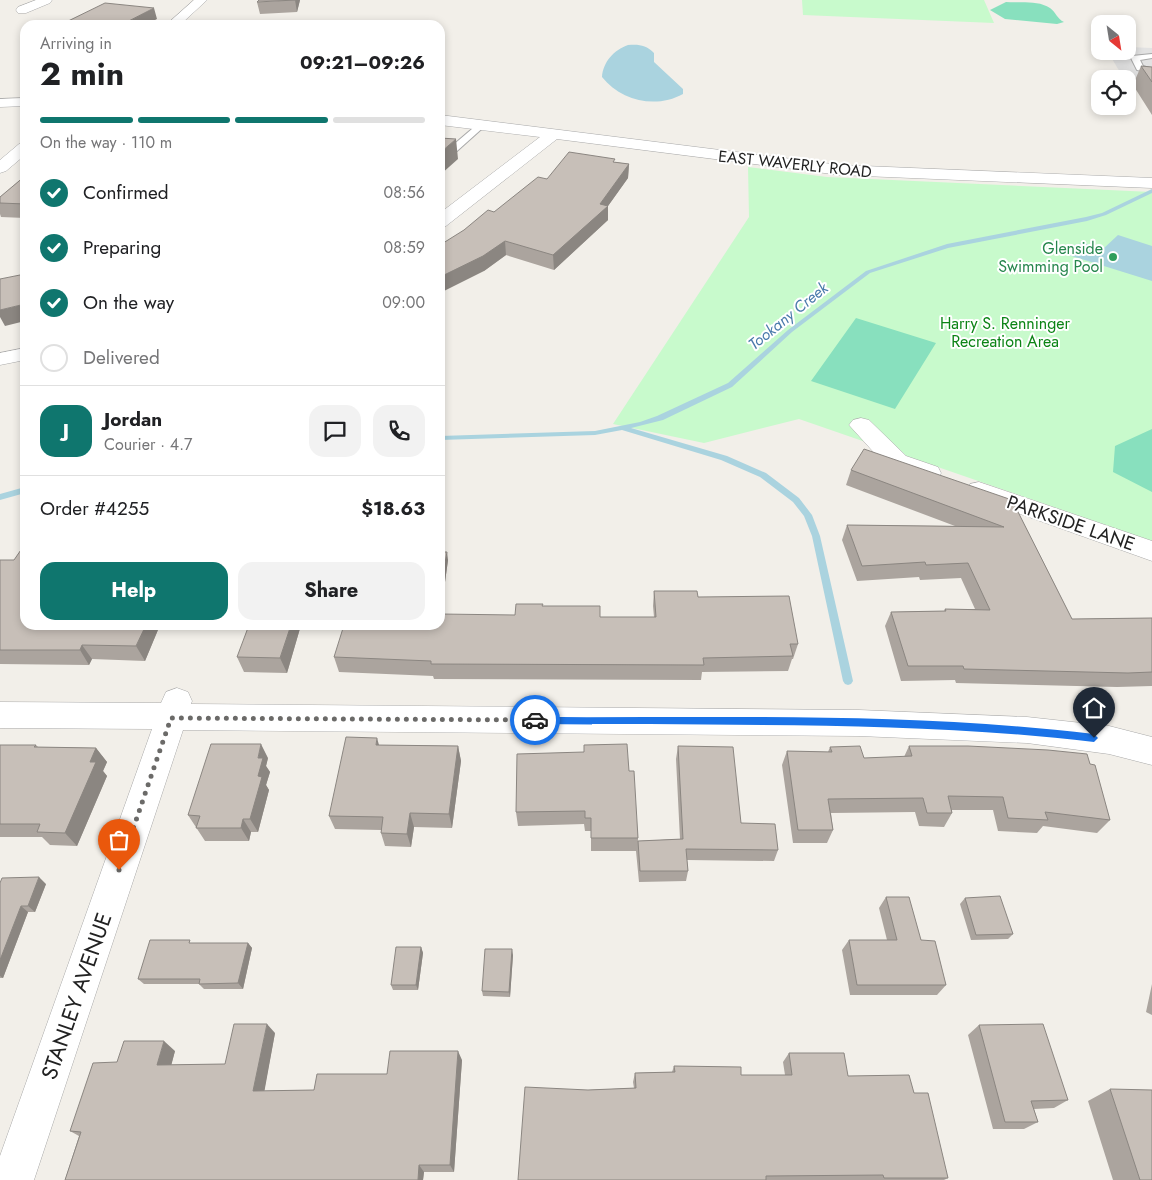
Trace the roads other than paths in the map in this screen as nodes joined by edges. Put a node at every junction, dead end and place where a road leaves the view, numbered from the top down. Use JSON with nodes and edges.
{"nodes":[{"id":1,"x":46,"y":0,"type":"edge"},
{"id":2,"x":201,"y":0,"type":"edge"},
{"id":3,"x":22,"y":10,"type":"dead end"},
{"id":4,"x":178,"y":20,"type":"edge"},
{"id":5,"x":1152,"y":56,"type":"edge"},
{"id":6,"x":1152,"y":71,"type":"edge"},
{"id":7,"x":20,"y":102,"type":"edge"},
{"id":8,"x":0,"y":103,"type":"edge"},
{"id":9,"x":445,"y":121,"type":"edge"},
{"id":10,"x":482,"y":125,"type":"junction"},
{"id":11,"x":553,"y":134,"type":"junction"},
{"id":12,"x":445,"y":149,"type":"edge"},
{"id":13,"x":20,"y":151,"type":"edge"},
{"id":14,"x":0,"y":168,"type":"edge"},
{"id":15,"x":1152,"y":183,"type":"edge"},
{"id":16,"x":445,"y":218,"type":"edge"},
{"id":17,"x":20,"y":355,"type":"edge"},
{"id":18,"x":0,"y":359,"type":"edge"},
{"id":19,"x":861,"y":425,"type":"dead end"},
{"id":20,"x":1152,"y":551,"type":"edge"},
{"id":21,"x":175,"y":708,"type":"junction"},
{"id":22,"x":0,"y":715,"type":"edge"},
{"id":23,"x":1152,"y":751,"type":"edge"},
{"id":24,"x":14,"y":1180,"type":"edge"}],
"edges":[{"from":1,"to":3,"type":"street"},
{"from":2,"to":4,"type":"street"},
{"from":5,"to":6,"type":"lane"},
{"from":7,"to":8,"type":"street"},
{"from":9,"to":10,"type":"street","name":"EAST WAVERLY ROAD"},
{"from":10,"to":11,"type":"street","name":"EAST WAVERLY ROAD"},
{"from":10,"to":12,"type":"lane"},
{"from":11,"to":15,"type":"street","name":"EAST WAVERLY ROAD"},
{"from":11,"to":16,"type":"street"},
{"from":13,"to":14,"type":"street"},
{"from":17,"to":18,"type":"street"},
{"from":19,"to":20,"type":"street","name":"PARKSIDE LANE"},
{"from":21,"to":22,"type":"street"},
{"from":21,"to":23,"type":"street"},
{"from":21,"to":24,"type":"street","name":"STANLEY AVENUE"}]}
